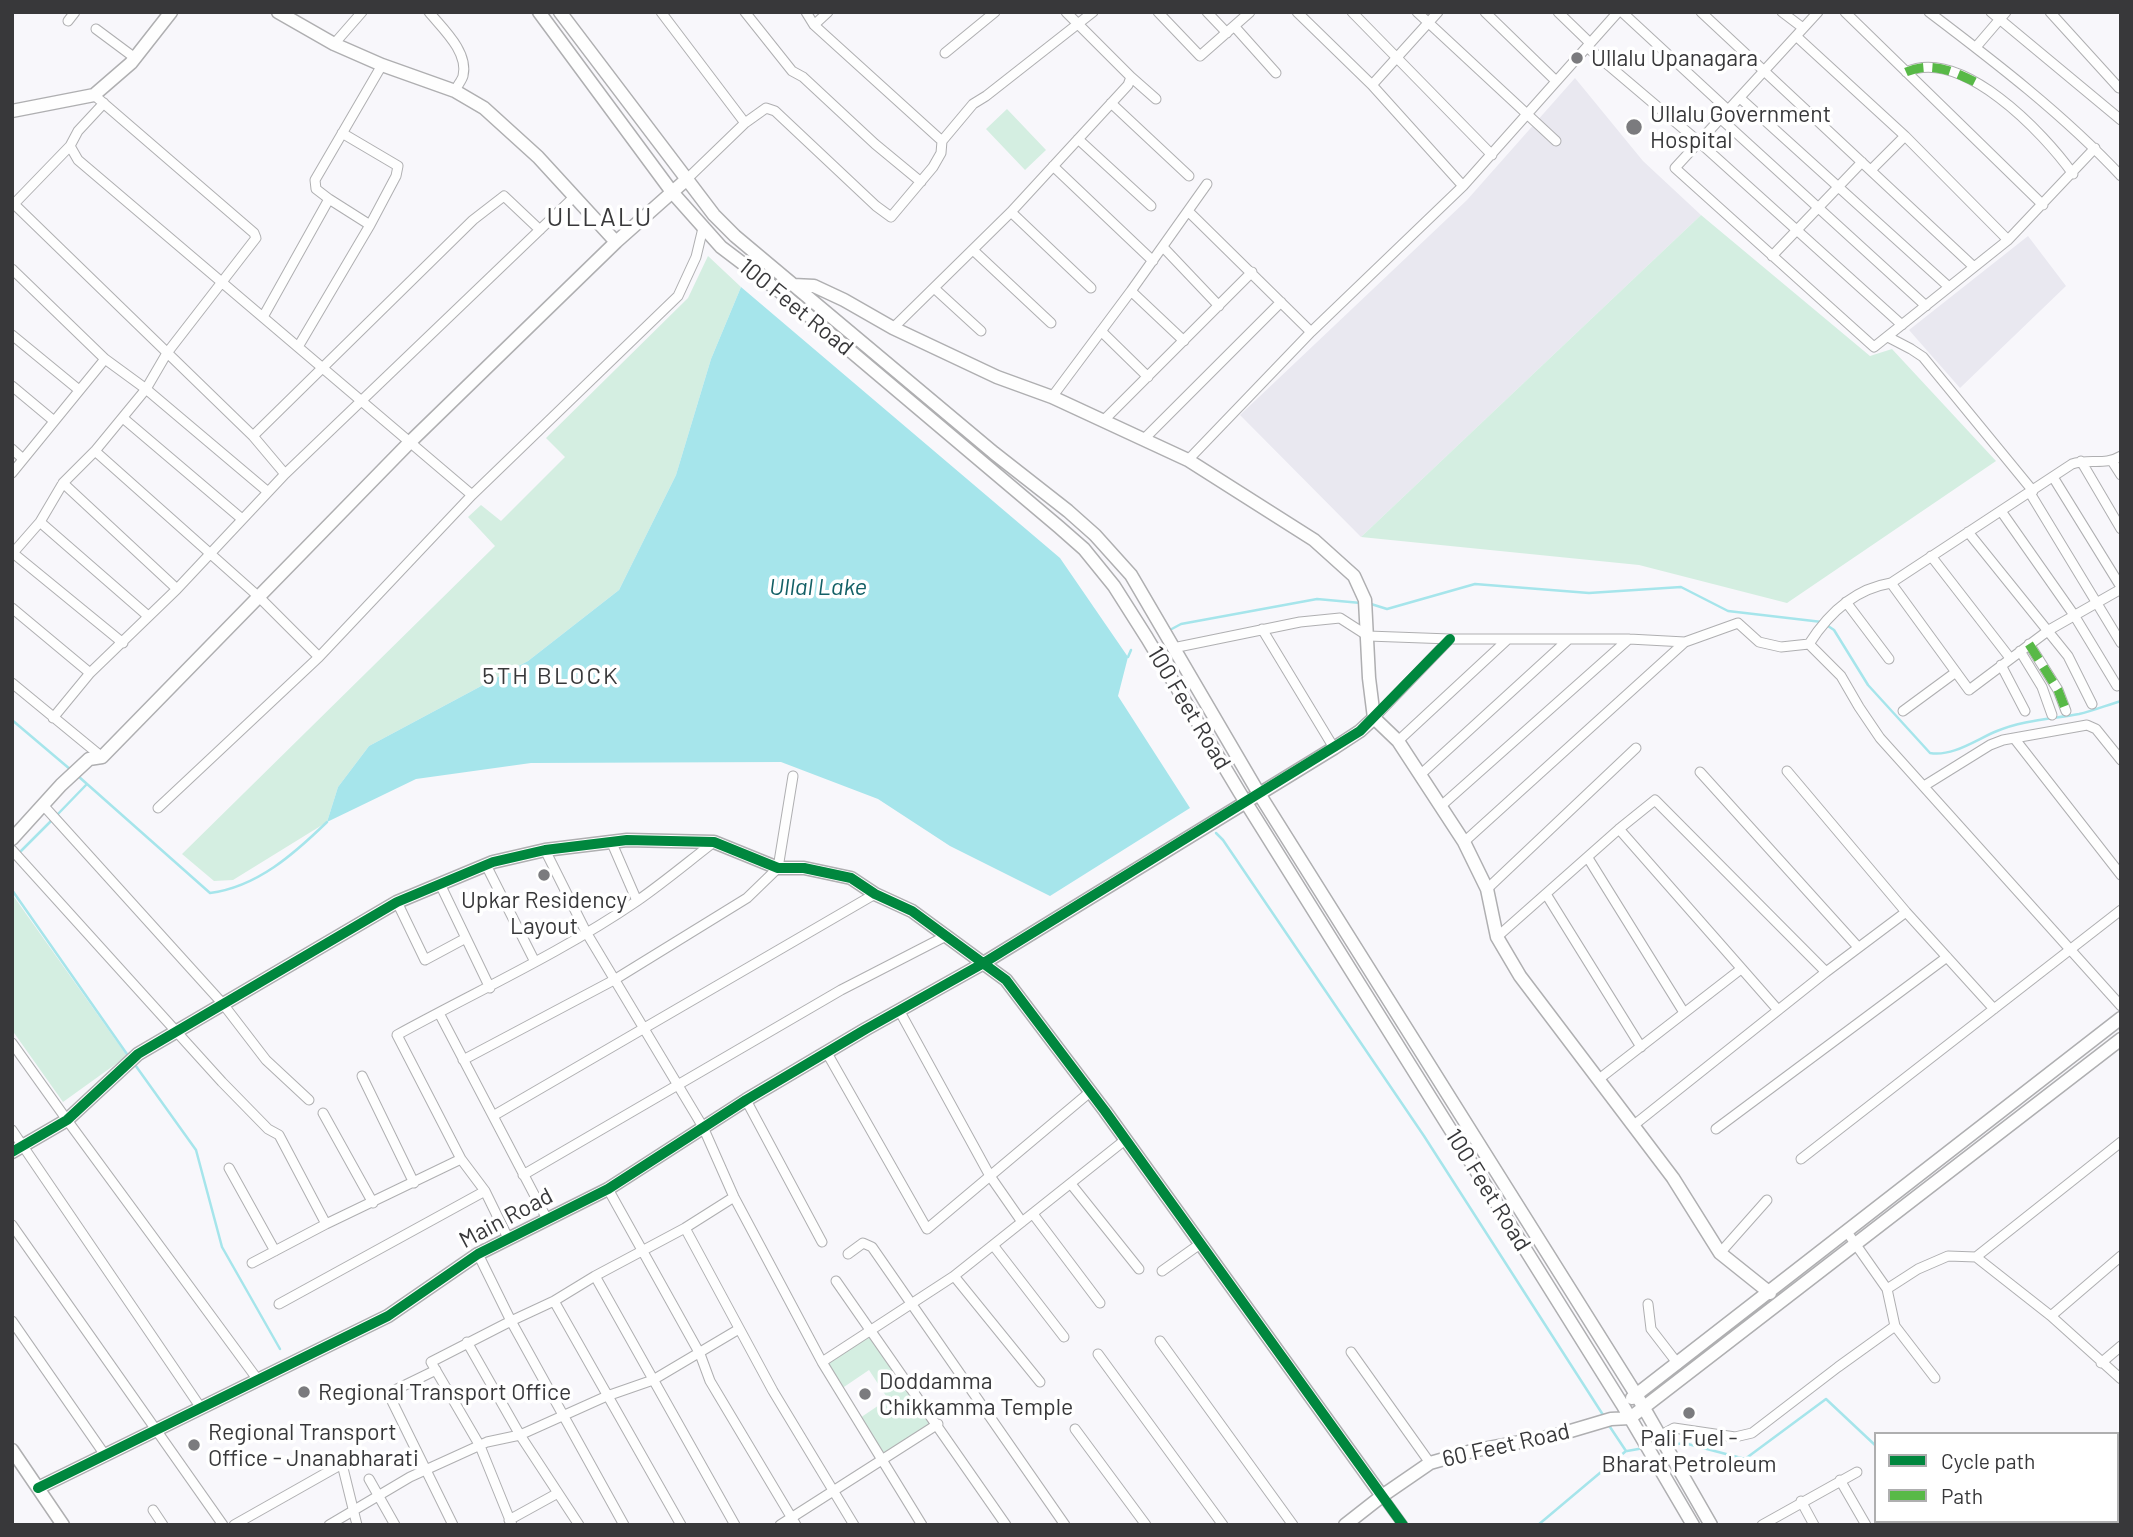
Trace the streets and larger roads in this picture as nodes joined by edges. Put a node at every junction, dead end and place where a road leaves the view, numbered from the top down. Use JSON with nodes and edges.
{"nodes":[{"id":1,"x":75,"y":12,"type":"edge"},
{"id":2,"x":171,"y":12,"type":"edge"},
{"id":3,"x":278,"y":12,"type":"edge"},
{"id":4,"x":362,"y":12,"type":"edge"},
{"id":5,"x":429,"y":12,"type":"edge"},
{"id":6,"x":539,"y":12,"type":"edge"},
{"id":7,"x":560,"y":12,"type":"edge"},
{"id":8,"x":661,"y":12,"type":"edge"},
{"id":9,"x":745,"y":12,"type":"edge"},
{"id":10,"x":806,"y":12,"type":"edge"},
{"id":11,"x":828,"y":12,"type":"edge"},
{"id":12,"x":995,"y":12,"type":"edge"},
{"id":13,"x":1066,"y":12,"type":"edge"},
{"id":14,"x":1093,"y":12,"type":"edge"},
{"id":15,"x":1158,"y":12,"type":"edge"},
{"id":16,"x":1207,"y":12,"type":"edge"},
{"id":17,"x":1250,"y":12,"type":"edge"},
{"id":18,"x":1297,"y":12,"type":"edge"},
{"id":19,"x":1352,"y":12,"type":"edge"},
{"id":20,"x":1416,"y":12,"type":"edge"},
{"id":21,"x":1438,"y":12,"type":"edge"},
{"id":22,"x":1485,"y":12,"type":"edge"},
{"id":23,"x":1558,"y":12,"type":"edge"},
{"id":24,"x":1620,"y":12,"type":"edge"},
{"id":25,"x":1701,"y":12,"type":"edge"},
{"id":26,"x":1782,"y":12,"type":"edge"},
{"id":27,"x":1818,"y":12,"type":"edge"},
{"id":28,"x":1844,"y":12,"type":"edge"},
{"id":29,"x":1929,"y":12,"type":"edge"},
{"id":30,"x":1991,"y":12,"type":"edge"},
{"id":31,"x":2050,"y":12,"type":"edge"},
{"id":32,"x":2003,"y":16,"type":"edge"},
{"id":33,"x":68,"y":21,"type":"dead end"},
{"id":34,"x":1428,"y":24,"type":"junction"},
{"id":35,"x":814,"y":25,"type":"junction"},
{"id":36,"x":1078,"y":26,"type":"junction"},
{"id":37,"x":96,"y":30,"type":"dead end"},
{"id":38,"x":1231,"y":30,"type":"junction"},
{"id":39,"x":1799,"y":32,"type":"junction"},
{"id":40,"x":334,"y":44,"type":"junction"},
{"id":41,"x":1589,"y":45,"type":"junction"},
{"id":42,"x":1976,"y":47,"type":"junction"},
{"id":43,"x":945,"y":53,"type":"dead end"},
{"id":44,"x":1398,"y":57,"type":"junction"},
{"id":45,"x":135,"y":58,"type":"junction"},
{"id":46,"x":382,"y":65,"type":"junction"},
{"id":47,"x":1765,"y":71,"type":"junction"},
{"id":48,"x":1906,"y":72,"type":"junction"},
{"id":49,"x":1276,"y":73,"type":"dead end"},
{"id":50,"x":1131,"y":77,"type":"junction"},
{"id":51,"x":1556,"y":81,"type":"junction"},
{"id":52,"x":1372,"y":85,"type":"junction"},
{"id":53,"x":2119,"y":88,"type":"edge"},
{"id":54,"x":455,"y":91,"type":"junction"},
{"id":55,"x":1740,"y":98,"type":"junction"},
{"id":56,"x":99,"y":99,"type":"junction"},
{"id":57,"x":1156,"y":99,"type":"dead end"},
{"id":58,"x":1111,"y":103,"type":"junction"},
{"id":59,"x":1728,"y":110,"type":"junction"},
{"id":60,"x":12,"y":111,"type":"edge"},
{"id":61,"x":1526,"y":115,"type":"junction"},
{"id":62,"x":1721,"y":119,"type":"junction"},
{"id":63,"x":2121,"y":120,"type":"edge"},
{"id":64,"x":745,"y":122,"type":"junction"},
{"id":65,"x":342,"y":133,"type":"junction"},
{"id":66,"x":1905,"y":136,"type":"junction"},
{"id":67,"x":1078,"y":139,"type":"junction"},
{"id":68,"x":942,"y":141,"type":"junction"},
{"id":69,"x":1556,"y":141,"type":"dead end"},
{"id":70,"x":1699,"y":142,"type":"junction"},
{"id":71,"x":70,"y":146,"type":"junction"},
{"id":72,"x":2095,"y":148,"type":"junction"},
{"id":73,"x":1492,"y":155,"type":"junction"},
{"id":74,"x":1862,"y":162,"type":"junction"},
{"id":75,"x":1052,"y":166,"type":"junction"},
{"id":76,"x":1871,"y":170,"type":"junction"},
{"id":77,"x":2073,"y":174,"type":"junction"},
{"id":78,"x":1189,"y":176,"type":"dead end"},
{"id":79,"x":2121,"y":176,"type":"edge"},
{"id":80,"x":687,"y":179,"type":"junction"},
{"id":81,"x":921,"y":183,"type":"junction"},
{"id":82,"x":1207,"y":184,"type":"dead end"},
{"id":83,"x":1463,"y":186,"type":"junction"},
{"id":84,"x":1839,"y":188,"type":"junction"},
{"id":85,"x":672,"y":191,"type":"junction"},
{"id":86,"x":573,"y":198,"type":"junction"},
{"id":87,"x":329,"y":199,"type":"junction"},
{"id":88,"x":13,"y":205,"type":"edge"},
{"id":89,"x":2043,"y":205,"type":"junction"},
{"id":90,"x":1151,"y":206,"type":"dead end"},
{"id":91,"x":1818,"y":208,"type":"junction"},
{"id":92,"x":1011,"y":212,"type":"junction"},
{"id":93,"x":1189,"y":212,"type":"junction"},
{"id":94,"x":370,"y":225,"type":"junction"},
{"id":95,"x":703,"y":228,"type":"junction"},
{"id":96,"x":540,"y":230,"type":"junction"},
{"id":97,"x":1797,"y":230,"type":"junction"},
{"id":98,"x":2008,"y":240,"type":"junction"},
{"id":99,"x":616,"y":242,"type":"junction"},
{"id":100,"x":1163,"y":247,"type":"junction"},
{"id":101,"x":973,"y":250,"type":"junction"},
{"id":102,"x":1772,"y":256,"type":"junction"},
{"id":103,"x":1153,"y":261,"type":"junction"},
{"id":104,"x":1975,"y":267,"type":"junction"},
{"id":105,"x":12,"y":269,"type":"edge"},
{"id":106,"x":1252,"y":272,"type":"junction"},
{"id":107,"x":222,"y":282,"type":"junction"},
{"id":108,"x":793,"y":285,"type":"junction"},
{"id":109,"x":1949,"y":287,"type":"junction"},
{"id":110,"x":934,"y":288,"type":"junction"},
{"id":111,"x":1091,"y":288,"type":"dead end"},
{"id":112,"x":1131,"y":291,"type":"junction"},
{"id":113,"x":783,"y":294,"type":"junction"},
{"id":114,"x":1281,"y":302,"type":"junction"},
{"id":115,"x":1219,"y":306,"type":"junction"},
{"id":116,"x":1926,"y":306,"type":"junction"},
{"id":117,"x":263,"y":317,"type":"junction"},
{"id":118,"x":1051,"y":323,"type":"dead end"},
{"id":119,"x":1902,"y":325,"type":"junction"},
{"id":120,"x":893,"y":328,"type":"junction"},
{"id":121,"x":981,"y":331,"type":"dead end"},
{"id":122,"x":1101,"y":331,"type":"junction"},
{"id":123,"x":1311,"y":332,"type":"junction"},
{"id":124,"x":12,"y":335,"type":"edge"},
{"id":125,"x":1888,"y":337,"type":"junction"},
{"id":126,"x":1184,"y":341,"type":"junction"},
{"id":127,"x":298,"y":347,"type":"junction"},
{"id":128,"x":167,"y":353,"type":"junction"},
{"id":129,"x":105,"y":359,"type":"junction"},
{"id":130,"x":323,"y":368,"type":"junction"},
{"id":131,"x":1148,"y":377,"type":"junction"},
{"id":132,"x":12,"y":386,"type":"edge"},
{"id":133,"x":146,"y":389,"type":"junction"},
{"id":134,"x":79,"y":390,"type":"junction"},
{"id":135,"x":1052,"y":397,"type":"junction"},
{"id":136,"x":362,"y":401,"type":"junction"},
{"id":137,"x":123,"y":418,"type":"junction"},
{"id":138,"x":1104,"y":420,"type":"junction"},
{"id":139,"x":54,"y":421,"type":"junction"},
{"id":140,"x":253,"y":436,"type":"junction"},
{"id":141,"x":1144,"y":439,"type":"junction"},
{"id":142,"x":410,"y":442,"type":"junction"},
{"id":143,"x":12,"y":449,"type":"edge"},
{"id":144,"x":96,"y":451,"type":"junction"},
{"id":145,"x":2116,"y":458,"type":"edge"},
{"id":146,"x":23,"y":459,"type":"junction"},
{"id":147,"x":1188,"y":460,"type":"junction"},
{"id":148,"x":2081,"y":461,"type":"junction"},
{"id":149,"x":12,"y":473,"type":"edge"},
{"id":150,"x":285,"y":474,"type":"junction"},
{"id":151,"x":2121,"y":475,"type":"edge"},
{"id":152,"x":2053,"y":477,"type":"junction"},
{"id":153,"x":63,"y":483,"type":"junction"},
{"id":154,"x":268,"y":492,"type":"junction"},
{"id":155,"x":2032,"y":492,"type":"junction"},
{"id":156,"x":472,"y":495,"type":"junction"},
{"id":157,"x":2001,"y":511,"type":"junction"},
{"id":158,"x":242,"y":519,"type":"junction"},
{"id":159,"x":40,"y":522,"type":"junction"},
{"id":160,"x":2121,"y":529,"type":"edge"},
{"id":161,"x":1968,"y":532,"type":"junction"},
{"id":162,"x":13,"y":553,"type":"edge"},
{"id":163,"x":210,"y":553,"type":"junction"},
{"id":164,"x":1931,"y":556,"type":"junction"},
{"id":165,"x":1891,"y":583,"type":"junction"},
{"id":166,"x":2121,"y":588,"type":"edge"},
{"id":167,"x":177,"y":589,"type":"junction"},
{"id":168,"x":259,"y":597,"type":"junction"},
{"id":169,"x":1846,"y":602,"type":"junction"},
{"id":170,"x":2097,"y":602,"type":"junction"},
{"id":171,"x":12,"y":608,"type":"edge"},
{"id":172,"x":2074,"y":615,"type":"junction"},
{"id":173,"x":148,"y":616,"type":"junction"},
{"id":174,"x":1262,"y":629,"type":"junction"},
{"id":175,"x":2049,"y":630,"type":"junction"},
{"id":176,"x":1368,"y":636,"type":"junction"},
{"id":177,"x":1167,"y":638,"type":"junction"},
{"id":178,"x":1450,"y":639,"type":"junction"},
{"id":179,"x":1508,"y":639,"type":"junction"},
{"id":180,"x":1569,"y":639,"type":"junction"},
{"id":181,"x":1629,"y":639,"type":"junction"},
{"id":182,"x":1685,"y":642,"type":"junction"},
{"id":183,"x":123,"y":643,"type":"junction"},
{"id":184,"x":2121,"y":643,"type":"edge"},
{"id":185,"x":1809,"y":644,"type":"junction"},
{"id":186,"x":2029,"y":644,"type":"junction"},
{"id":187,"x":2020,"y":651,"type":"junction"},
{"id":188,"x":319,"y":657,"type":"junction"},
{"id":189,"x":2010,"y":658,"type":"junction"},
{"id":190,"x":1889,"y":659,"type":"dead end"},
{"id":191,"x":2001,"y":665,"type":"junction"},
{"id":192,"x":1956,"y":672,"type":"junction"},
{"id":193,"x":90,"y":673,"type":"junction"},
{"id":194,"x":12,"y":683,"type":"edge"},
{"id":195,"x":2117,"y":686,"type":"dead end"},
{"id":196,"x":2092,"y":704,"type":"dead end"},
{"id":197,"x":1903,"y":711,"type":"dead end"},
{"id":198,"x":2025,"y":711,"type":"dead end"},
{"id":199,"x":2067,"y":711,"type":"dead end"},
{"id":200,"x":2052,"y":715,"type":"dead end"},
{"id":201,"x":53,"y":718,"type":"junction"},
{"id":202,"x":1374,"y":718,"type":"junction"},
{"id":203,"x":2014,"y":738,"type":"junction"},
{"id":204,"x":1398,"y":741,"type":"junction"},
{"id":205,"x":1334,"y":748,"type":"junction"},
{"id":206,"x":1636,"y":748,"type":"dead end"},
{"id":207,"x":102,"y":757,"type":"junction"},
{"id":208,"x":2121,"y":760,"type":"edge"},
{"id":209,"x":1787,"y":771,"type":"dead end"},
{"id":210,"x":1700,"y":772,"type":"dead end"},
{"id":211,"x":1420,"y":775,"type":"junction"},
{"id":212,"x":793,"y":776,"type":"dead end"},
{"id":213,"x":1924,"y":786,"type":"junction"},
{"id":214,"x":1258,"y":792,"type":"junction"},
{"id":215,"x":1245,"y":801,"type":"junction"},
{"id":216,"x":43,"y":805,"type":"junction"},
{"id":217,"x":1441,"y":806,"type":"junction"},
{"id":218,"x":158,"y":808,"type":"dead end"},
{"id":219,"x":1619,"y":829,"type":"junction"},
{"id":220,"x":12,"y":839,"type":"edge"},
{"id":221,"x":611,"y":841,"type":"junction"},
{"id":222,"x":714,"y":842,"type":"junction"},
{"id":223,"x":1464,"y":842,"type":"junction"},
{"id":224,"x":12,"y":850,"type":"edge"},
{"id":225,"x":545,"y":850,"type":"junction"},
{"id":226,"x":1588,"y":858,"type":"junction"},
{"id":227,"x":486,"y":865,"type":"junction"},
{"id":228,"x":778,"y":869,"type":"junction"},
{"id":229,"x":2121,"y":875,"type":"edge"},
{"id":230,"x":440,"y":884,"type":"junction"},
{"id":231,"x":1487,"y":889,"type":"junction"},
{"id":232,"x":876,"y":894,"type":"junction"},
{"id":233,"x":1546,"y":894,"type":"junction"},
{"id":234,"x":638,"y":901,"type":"junction"},
{"id":235,"x":397,"y":902,"type":"junction"},
{"id":236,"x":2121,"y":910,"type":"edge"},
{"id":237,"x":1906,"y":912,"type":"junction"},
{"id":238,"x":586,"y":932,"type":"junction"},
{"id":239,"x":946,"y":936,"type":"junction"},
{"id":240,"x":1497,"y":937,"type":"junction"},
{"id":241,"x":466,"y":938,"type":"junction"},
{"id":242,"x":1858,"y":947,"type":"junction"},
{"id":243,"x":2070,"y":950,"type":"junction"},
{"id":244,"x":1947,"y":957,"type":"junction"},
{"id":245,"x":535,"y":962,"type":"junction"},
{"id":246,"x":982,"y":964,"type":"junction"},
{"id":247,"x":1741,"y":969,"type":"junction"},
{"id":248,"x":1826,"y":972,"type":"junction"},
{"id":249,"x":614,"y":980,"type":"junction"},
{"id":250,"x":490,"y":988,"type":"junction"},
{"id":251,"x":223,"y":1004,"type":"junction"},
{"id":252,"x":2121,"y":1006,"type":"edge"},
{"id":253,"x":1994,"y":1009,"type":"junction"},
{"id":254,"x":899,"y":1010,"type":"junction"},
{"id":255,"x":1778,"y":1010,"type":"junction"},
{"id":256,"x":1683,"y":1012,"type":"junction"},
{"id":257,"x":439,"y":1013,"type":"junction"},
{"id":258,"x":2121,"y":1018,"type":"edge"},
{"id":259,"x":642,"y":1028,"type":"junction"},
{"id":260,"x":177,"y":1031,"type":"junction"},
{"id":261,"x":2121,"y":1039,"type":"edge"},
{"id":262,"x":12,"y":1043,"type":"edge"},
{"id":263,"x":1640,"y":1047,"type":"junction"},
{"id":264,"x":827,"y":1053,"type":"junction"},
{"id":265,"x":463,"y":1060,"type":"junction"},
{"id":266,"x":362,"y":1076,"type":"dead end"},
{"id":267,"x":1599,"y":1079,"type":"junction"},
{"id":268,"x":676,"y":1085,"type":"junction"},
{"id":269,"x":1090,"y":1092,"type":"junction"},
{"id":270,"x":309,"y":1100,"type":"dead end"},
{"id":271,"x":746,"y":1100,"type":"junction"},
{"id":272,"x":323,"y":1113,"type":"dead end"},
{"id":273,"x":493,"y":1116,"type":"junction"},
{"id":274,"x":66,"y":1121,"type":"junction"},
{"id":275,"x":1634,"y":1125,"type":"junction"},
{"id":276,"x":704,"y":1127,"type":"junction"},
{"id":277,"x":1716,"y":1129,"type":"dead end"},
{"id":278,"x":12,"y":1130,"type":"edge"},
{"id":279,"x":1125,"y":1140,"type":"junction"},
{"id":280,"x":2121,"y":1142,"type":"edge"},
{"id":281,"x":17,"y":1148,"type":"edge"},
{"id":282,"x":1801,"y":1159,"type":"dead end"},
{"id":283,"x":461,"y":1160,"type":"junction"},
{"id":284,"x":229,"y":1168,"type":"dead end"},
{"id":285,"x":523,"y":1175,"type":"junction"},
{"id":286,"x":990,"y":1177,"type":"junction"},
{"id":287,"x":414,"y":1183,"type":"junction"},
{"id":288,"x":1071,"y":1184,"type":"junction"},
{"id":289,"x":608,"y":1189,"type":"junction"},
{"id":290,"x":485,"y":1191,"type":"junction"},
{"id":291,"x":734,"y":1196,"type":"junction"},
{"id":292,"x":1767,"y":1200,"type":"dead end"},
{"id":293,"x":373,"y":1203,"type":"junction"},
{"id":294,"x":1033,"y":1214,"type":"junction"},
{"id":295,"x":547,"y":1219,"type":"junction"},
{"id":296,"x":1022,"y":1222,"type":"junction"},
{"id":297,"x":12,"y":1224,"type":"edge"},
{"id":298,"x":326,"y":1224,"type":"junction"},
{"id":299,"x":685,"y":1228,"type":"junction"},
{"id":300,"x":1847,"y":1232,"type":"junction"},
{"id":301,"x":508,"y":1238,"type":"junction"},
{"id":302,"x":822,"y":1242,"type":"dead end"},
{"id":303,"x":1200,"y":1244,"type":"junction"},
{"id":304,"x":1855,"y":1244,"type":"junction"},
{"id":305,"x":993,"y":1245,"type":"junction"},
{"id":306,"x":275,"y":1251,"type":"junction"},
{"id":307,"x":642,"y":1251,"type":"junction"},
{"id":308,"x":1720,"y":1253,"type":"junction"},
{"id":309,"x":478,"y":1254,"type":"junction"},
{"id":310,"x":848,"y":1254,"type":"dead end"},
{"id":311,"x":2121,"y":1256,"type":"edge"},
{"id":312,"x":1976,"y":1257,"type":"junction"},
{"id":313,"x":252,"y":1263,"type":"dead end"},
{"id":314,"x":1139,"y":1269,"type":"dead end"},
{"id":315,"x":1162,"y":1270,"type":"dead end"},
{"id":316,"x":595,"y":1276,"type":"junction"},
{"id":317,"x":954,"y":1276,"type":"junction"},
{"id":318,"x":836,"y":1281,"type":"dead end"},
{"id":319,"x":1887,"y":1289,"type":"junction"},
{"id":320,"x":1770,"y":1293,"type":"junction"},
{"id":321,"x":554,"y":1301,"type":"junction"},
{"id":322,"x":1100,"y":1303,"type":"dead end"},
{"id":323,"x":279,"y":1304,"type":"dead end"},
{"id":324,"x":913,"y":1304,"type":"junction"},
{"id":325,"x":1648,"y":1304,"type":"dead end"},
{"id":326,"x":2051,"y":1316,"type":"junction"},
{"id":327,"x":12,"y":1321,"type":"edge"},
{"id":328,"x":510,"y":1321,"type":"junction"},
{"id":329,"x":1895,"y":1326,"type":"junction"},
{"id":330,"x":739,"y":1329,"type":"junction"},
{"id":331,"x":873,"y":1331,"type":"junction"},
{"id":332,"x":1064,"y":1337,"type":"dead end"},
{"id":333,"x":1160,"y":1341,"type":"dead end"},
{"id":334,"x":467,"y":1342,"type":"junction"},
{"id":335,"x":2121,"y":1346,"type":"edge"},
{"id":336,"x":1351,"y":1352,"type":"dead end"},
{"id":337,"x":700,"y":1354,"type":"junction"},
{"id":338,"x":1098,"y":1354,"type":"dead end"},
{"id":339,"x":822,"y":1362,"type":"junction"},
{"id":340,"x":2101,"y":1363,"type":"junction"},
{"id":341,"x":1678,"y":1364,"type":"junction"},
{"id":342,"x":436,"y":1370,"type":"junction"},
{"id":343,"x":1935,"y":1378,"type":"dead end"},
{"id":344,"x":2121,"y":1379,"type":"edge"},
{"id":345,"x":258,"y":1380,"type":"junction"},
{"id":346,"x":653,"y":1380,"type":"junction"},
{"id":347,"x":1040,"y":1382,"type":"dead end"},
{"id":348,"x":607,"y":1396,"type":"junction"},
{"id":349,"x":1637,"y":1396,"type":"junction"},
{"id":350,"x":1622,"y":1404,"type":"junction"},
{"id":351,"x":201,"y":1408,"type":"junction"},
{"id":352,"x":1644,"y":1408,"type":"junction"},
{"id":353,"x":563,"y":1418,"type":"junction"},
{"id":354,"x":1630,"y":1418,"type":"junction"},
{"id":355,"x":1607,"y":1420,"type":"junction"},
{"id":356,"x":938,"y":1424,"type":"junction"},
{"id":357,"x":1075,"y":1429,"type":"dead end"},
{"id":358,"x":157,"y":1430,"type":"junction"},
{"id":359,"x":520,"y":1436,"type":"junction"},
{"id":360,"x":1665,"y":1442,"type":"junction"},
{"id":361,"x":480,"y":1446,"type":"junction"},
{"id":362,"x":12,"y":1450,"type":"edge"},
{"id":363,"x":105,"y":1455,"type":"junction"},
{"id":364,"x":881,"y":1460,"type":"junction"},
{"id":365,"x":1430,"y":1463,"type":"junction"},
{"id":366,"x":427,"y":1469,"type":"junction"},
{"id":367,"x":1857,"y":1472,"type":"dead end"},
{"id":368,"x":369,"y":1479,"type":"dead end"},
{"id":369,"x":1840,"y":1480,"type":"junction"},
{"id":370,"x":38,"y":1488,"type":"junction"},
{"id":371,"x":832,"y":1489,"type":"junction"},
{"id":372,"x":558,"y":1493,"type":"junction"},
{"id":373,"x":378,"y":1496,"type":"junction"},
{"id":374,"x":1382,"y":1496,"type":"junction"},
{"id":375,"x":1801,"y":1501,"type":"junction"},
{"id":376,"x":153,"y":1510,"type":"dead end"},
{"id":377,"x":355,"y":1511,"type":"junction"},
{"id":378,"x":794,"y":1521,"type":"edge"},
{"id":379,"x":510,"y":1522,"type":"edge"},
{"id":380,"x":63,"y":1525,"type":"edge"},
{"id":381,"x":163,"y":1525,"type":"edge"},
{"id":382,"x":223,"y":1525,"type":"edge"},
{"id":383,"x":234,"y":1525,"type":"edge"},
{"id":384,"x":329,"y":1525,"type":"edge"},
{"id":385,"x":357,"y":1525,"type":"edge"},
{"id":386,"x":396,"y":1525,"type":"edge"},
{"id":387,"x":453,"y":1525,"type":"edge"},
{"id":388,"x":579,"y":1525,"type":"edge"},
{"id":389,"x":624,"y":1525,"type":"edge"},
{"id":390,"x":681,"y":1525,"type":"edge"},
{"id":391,"x":735,"y":1525,"type":"edge"},
{"id":392,"x":780,"y":1525,"type":"edge"},
{"id":393,"x":854,"y":1525,"type":"edge"},
{"id":394,"x":922,"y":1525,"type":"edge"},
{"id":395,"x":1006,"y":1525,"type":"edge"},
{"id":396,"x":1065,"y":1525,"type":"edge"},
{"id":397,"x":1146,"y":1525,"type":"edge"},
{"id":398,"x":1223,"y":1525,"type":"edge"},
{"id":399,"x":1293,"y":1525,"type":"edge"},
{"id":400,"x":1345,"y":1525,"type":"edge"},
{"id":401,"x":1404,"y":1525,"type":"edge"},
{"id":402,"x":1693,"y":1525,"type":"edge"},
{"id":403,"x":1711,"y":1525,"type":"edge"},
{"id":404,"x":1762,"y":1525,"type":"edge"},
{"id":405,"x":1814,"y":1525,"type":"edge"},
{"id":406,"x":1866,"y":1525,"type":"edge"}],
"edges":[{"from":1,"to":33,"type":"street"},
{"from":2,"to":45,"type":"street"},
{"from":3,"to":40,"type":"street"},
{"from":4,"to":40,"type":"street"},
{"from":5,"to":54,"type":"street"},
{"from":6,"to":85,"type":"street","name":"100 Feet Road"},
{"from":7,"to":80,"type":"street","name":"100 Feet Road"},
{"from":8,"to":64,"type":"street"},
{"from":9,"to":81,"type":"street"},
{"from":10,"to":35,"type":"street"},
{"from":11,"to":35,"type":"street"},
{"from":12,"to":43,"type":"street"},
{"from":13,"to":36,"type":"street"},
{"from":14,"to":36,"type":"street"},
{"from":15,"to":38,"type":"street"},
{"from":16,"to":38,"type":"street"},
{"from":17,"to":38,"type":"street"},
{"from":18,"to":52,"type":"street"},
{"from":19,"to":44,"type":"street"},
{"from":20,"to":34,"type":"street"},
{"from":21,"to":34,"type":"street"},
{"from":22,"to":51,"type":"street"},
{"from":23,"to":41,"type":"street"},
{"from":24,"to":41,"type":"street"},
{"from":24,"to":59,"type":"street"},
{"from":25,"to":47,"type":"street"},
{"from":26,"to":39,"type":"street"},
{"from":27,"to":39,"type":"street"},
{"from":28,"to":48,"type":"street"},
{"from":29,"to":42,"type":"street"},
{"from":30,"to":32,"type":"street"},
{"from":31,"to":53,"type":"street"},
{"from":32,"to":42,"type":"street"},
{"from":32,"to":63,"type":"street"},
{"from":34,"to":44,"type":"street"},
{"from":34,"to":61,"type":"street"},
{"from":35,"to":68,"type":"street"},
{"from":36,"to":50,"type":"street"},
{"from":36,"to":68,"type":"street"},
{"from":37,"to":45,"type":"street"},
{"from":38,"to":49,"type":"street"},
{"from":39,"to":47,"type":"street"},
{"from":39,"to":66,"type":"street"},
{"from":40,"to":46,"type":"street"},
{"from":41,"to":51,"type":"street"},
{"from":41,"to":70,"type":"street"},
{"from":42,"to":72,"type":"street"},
{"from":44,"to":52,"type":"street"},
{"from":44,"to":73,"type":"street"},
{"from":45,"to":56,"type":"street"},
{"from":46,"to":54,"type":"street"},
{"from":46,"to":65,"type":"street"},
{"from":47,"to":55,"type":"street"},
{"from":47,"to":74,"type":"street"},
{"from":48,"to":77,"type":"street"},
{"from":48,"to":89,"type":"street"},
{"from":50,"to":57,"type":"street"},
{"from":50,"to":58,"type":"street"},
{"from":51,"to":61,"type":"street"},
{"from":52,"to":83,"type":"street"},
{"from":54,"to":86,"type":"street"},
{"from":55,"to":59,"type":"street"},
{"from":55,"to":84,"type":"street"},
{"from":56,"to":60,"type":"street"},
{"from":56,"to":71,"type":"street"},
{"from":56,"to":107,"type":"street"},
{"from":58,"to":67,"type":"street"},
{"from":58,"to":78,"type":"street"},
{"from":59,"to":62,"type":"street"},
{"from":61,"to":69,"type":"street"},
{"from":61,"to":73,"type":"street"},
{"from":62,"to":70,"type":"street"},
{"from":62,"to":91,"type":"street"},
{"from":64,"to":80,"type":"street"},
{"from":64,"to":81,"type":"street"},
{"from":65,"to":87,"type":"street"},
{"from":65,"to":94,"type":"street"},
{"from":66,"to":76,"type":"street"},
{"from":66,"to":98,"type":"street"},
{"from":67,"to":75,"type":"street"},
{"from":67,"to":90,"type":"street"},
{"from":68,"to":81,"type":"street"},
{"from":70,"to":97,"type":"street"},
{"from":70,"to":102,"type":"street"},
{"from":71,"to":88,"type":"street"},
{"from":71,"to":107,"type":"street"},
{"from":72,"to":77,"type":"street"},
{"from":72,"to":79,"type":"street"},
{"from":73,"to":83,"type":"street"},
{"from":74,"to":76,"type":"street"},
{"from":74,"to":84,"type":"street"},
{"from":75,"to":92,"type":"street"},
{"from":75,"to":103,"type":"street"},
{"from":76,"to":104,"type":"street"},
{"from":77,"to":89,"type":"street"},
{"from":80,"to":85,"type":"street"},
{"from":80,"to":108,"type":"street","name":"100 Feet Road"},
{"from":82,"to":93,"type":"street"},
{"from":83,"to":123,"type":"street"},
{"from":84,"to":91,"type":"street"},
{"from":84,"to":109,"type":"street"},
{"from":85,"to":95,"type":"street","name":"100 Feet Road"},
{"from":85,"to":99,"type":"street"},
{"from":86,"to":96,"type":"street"},
{"from":86,"to":99,"type":"street"},
{"from":87,"to":94,"type":"street"},
{"from":87,"to":117,"type":"street"},
{"from":88,"to":128,"type":"street"},
{"from":89,"to":98,"type":"street"},
{"from":91,"to":97,"type":"street"},
{"from":91,"to":116,"type":"street"},
{"from":92,"to":101,"type":"street"},
{"from":92,"to":111,"type":"street"},
{"from":93,"to":100,"type":"street"},
{"from":93,"to":106,"type":"street"},
{"from":94,"to":127,"type":"street"},
{"from":95,"to":113,"type":"street","name":"100 Feet Road"},
{"from":95,"to":156,"type":"street"},
{"from":96,"to":130,"type":"street"},
{"from":96,"to":136,"type":"street"},
{"from":97,"to":102,"type":"street"},
{"from":97,"to":119,"type":"street"},
{"from":98,"to":104,"type":"street"},
{"from":99,"to":142,"type":"street"},
{"from":100,"to":103,"type":"street"},
{"from":100,"to":115,"type":"street"},
{"from":101,"to":110,"type":"street"},
{"from":101,"to":118,"type":"street"},
{"from":102,"to":125,"type":"street"},
{"from":103,"to":112,"type":"street"},
{"from":104,"to":109,"type":"street"},
{"from":105,"to":129,"type":"street"},
{"from":106,"to":114,"type":"street"},
{"from":106,"to":115,"type":"street"},
{"from":107,"to":117,"type":"street"},
{"from":107,"to":128,"type":"street"},
{"from":108,"to":113,"type":"street"},
{"from":108,"to":120,"type":"street"},
{"from":108,"to":177,"type":"street","name":"100 Feet Road"},
{"from":109,"to":116,"type":"street"},
{"from":110,"to":120,"type":"street"},
{"from":110,"to":121,"type":"street"},
{"from":112,"to":122,"type":"street"},
{"from":112,"to":126,"type":"street"},
{"from":113,"to":215,"type":"street","name":"100 Feet Road"},
{"from":114,"to":123,"type":"street"},
{"from":114,"to":141,"type":"street"},
{"from":115,"to":126,"type":"street"},
{"from":116,"to":119,"type":"street"},
{"from":117,"to":127,"type":"street"},
{"from":119,"to":125,"type":"street"},
{"from":120,"to":135,"type":"street"},
{"from":122,"to":131,"type":"street"},
{"from":122,"to":135,"type":"street"},
{"from":123,"to":147,"type":"street"},
{"from":124,"to":134,"type":"street"},
{"from":125,"to":155,"type":"street"},
{"from":126,"to":131,"type":"street"},
{"from":127,"to":130,"type":"street"},
{"from":128,"to":133,"type":"street"},
{"from":128,"to":140,"type":"street"},
{"from":129,"to":133,"type":"street"},
{"from":129,"to":134,"type":"street"},
{"from":130,"to":136,"type":"street"},
{"from":130,"to":140,"type":"street"},
{"from":131,"to":138,"type":"street"},
{"from":132,"to":139,"type":"street"},
{"from":133,"to":137,"type":"street"},
{"from":133,"to":154,"type":"street"},
{"from":134,"to":139,"type":"street"},
{"from":135,"to":138,"type":"street"},
{"from":136,"to":142,"type":"street"},
{"from":136,"to":150,"type":"street"},
{"from":137,"to":144,"type":"street"},
{"from":137,"to":158,"type":"street"},
{"from":138,"to":141,"type":"street"},
{"from":139,"to":146,"type":"street"},
{"from":140,"to":150,"type":"street"},
{"from":141,"to":147,"type":"street"},
{"from":142,"to":156,"type":"street"},
{"from":142,"to":168,"type":"street"},
{"from":143,"to":146,"type":"street"},
{"from":144,"to":153,"type":"street"},
{"from":144,"to":163,"type":"street"},
{"from":145,"to":148,"type":"street"},
{"from":145,"to":151,"type":"street"},
{"from":146,"to":149,"type":"street"},
{"from":147,"to":176,"type":"street"},
{"from":148,"to":152,"type":"street"},
{"from":148,"to":160,"type":"street"},
{"from":150,"to":154,"type":"street"},
{"from":152,"to":155,"type":"street"},
{"from":152,"to":166,"type":"street"},
{"from":153,"to":159,"type":"street"},
{"from":153,"to":167,"type":"street"},
{"from":154,"to":158,"type":"street"},
{"from":155,"to":157,"type":"street"},
{"from":155,"to":170,"type":"street"},
{"from":156,"to":188,"type":"street"},
{"from":157,"to":161,"type":"street"},
{"from":157,"to":172,"type":"street"},
{"from":158,"to":163,"type":"street"},
{"from":159,"to":162,"type":"street"},
{"from":159,"to":173,"type":"street"},
{"from":161,"to":164,"type":"street"},
{"from":161,"to":175,"type":"street"},
{"from":162,"to":183,"type":"street"},
{"from":163,"to":167,"type":"street"},
{"from":163,"to":168,"type":"street"},
{"from":164,"to":165,"type":"street"},
{"from":164,"to":189,"type":"street"},
{"from":165,"to":169,"type":"street"},
{"from":165,"to":192,"type":"street"},
{"from":166,"to":170,"type":"street"},
{"from":167,"to":173,"type":"street"},
{"from":168,"to":188,"type":"street"},
{"from":168,"to":207,"type":"street"},
{"from":169,"to":185,"type":"street"},
{"from":169,"to":190,"type":"street"},
{"from":170,"to":172,"type":"street"},
{"from":170,"to":184,"type":"street"},
{"from":171,"to":193,"type":"street"},
{"from":172,"to":175,"type":"street"},
{"from":172,"to":195,"type":"street"},
{"from":173,"to":183,"type":"street"},
{"from":174,"to":176,"type":"street"},
{"from":174,"to":177,"type":"street"},
{"from":174,"to":205,"type":"street"},
{"from":175,"to":186,"type":"street"},
{"from":175,"to":196,"type":"street"},
{"from":176,"to":178,"type":"street"},
{"from":176,"to":202,"type":"street"},
{"from":177,"to":214,"type":"street","name":"100 Feet Road"},
{"from":178,"to":179,"type":"street"},
{"from":178,"to":202,"type":"street"},
{"from":179,"to":180,"type":"street"},
{"from":179,"to":204,"type":"street"},
{"from":180,"to":181,"type":"street"},
{"from":180,"to":211,"type":"street"},
{"from":181,"to":182,"type":"street"},
{"from":181,"to":217,"type":"street"},
{"from":182,"to":185,"type":"street"},
{"from":182,"to":223,"type":"street"},
{"from":183,"to":193,"type":"street"},
{"from":185,"to":213,"type":"street"},
{"from":186,"to":187,"type":"street"},
{"from":186,"to":199,"type":"street"},
{"from":187,"to":189,"type":"street"},
{"from":187,"to":200,"type":"street"},
{"from":188,"to":218,"type":"street"},
{"from":189,"to":191,"type":"street"},
{"from":191,"to":192,"type":"street"},
{"from":191,"to":198,"type":"street"},
{"from":192,"to":197,"type":"street"},
{"from":193,"to":201,"type":"street"},
{"from":194,"to":201,"type":"street"},
{"from":201,"to":207,"type":"street"},
{"from":202,"to":204,"type":"street"},
{"from":202,"to":205,"type":"street","name":"Main Road"},
{"from":203,"to":208,"type":"street"},
{"from":203,"to":213,"type":"street"},
{"from":203,"to":229,"type":"street"},
{"from":204,"to":211,"type":"street"},
{"from":205,"to":214,"type":"street","name":"Main Road"},
{"from":206,"to":231,"type":"street"},
{"from":207,"to":216,"type":"street"},
{"from":209,"to":237,"type":"street"},
{"from":210,"to":242,"type":"street"},
{"from":211,"to":217,"type":"street"},
{"from":212,"to":228,"type":"street"},
{"from":213,"to":243,"type":"street"},
{"from":214,"to":215,"type":"street","name":"Main Road"},
{"from":214,"to":349,"type":"street","name":"100 Feet Road"},
{"from":215,"to":246,"type":"street","name":"Main Road"},
{"from":215,"to":350,"type":"street","name":"100 Feet Road"},
{"from":216,"to":220,"type":"street"},
{"from":216,"to":251,"type":"street"},
{"from":217,"to":223,"type":"street"},
{"from":219,"to":226,"type":"street"},
{"from":219,"to":247,"type":"street"},
{"from":219,"to":248,"type":"street"},
{"from":221,"to":222,"type":"street"},
{"from":221,"to":225,"type":"street"},
{"from":221,"to":234,"type":"street"},
{"from":222,"to":228,"type":"street"},
{"from":222,"to":234,"type":"street"},
{"from":223,"to":231,"type":"street"},
{"from":224,"to":260,"type":"street"},
{"from":225,"to":227,"type":"street"},
{"from":225,"to":238,"type":"street"},
{"from":226,"to":233,"type":"street"},
{"from":226,"to":256,"type":"street"},
{"from":227,"to":230,"type":"street"},
{"from":227,"to":245,"type":"street"},
{"from":228,"to":232,"type":"street"},
{"from":228,"to":249,"type":"street"},
{"from":230,"to":235,"type":"street"},
{"from":230,"to":241,"type":"street"},
{"from":231,"to":240,"type":"street"},
{"from":232,"to":239,"type":"street"},
{"from":232,"to":259,"type":"street"},
{"from":233,"to":240,"type":"street"},
{"from":233,"to":263,"type":"street"},
{"from":234,"to":238,"type":"street"},
{"from":235,"to":241,"type":"street"},
{"from":235,"to":251,"type":"street"},
{"from":236,"to":243,"type":"street"},
{"from":237,"to":242,"type":"street"},
{"from":237,"to":244,"type":"street"},
{"from":238,"to":245,"type":"street"},
{"from":238,"to":249,"type":"street"},
{"from":239,"to":246,"type":"street"},
{"from":239,"to":268,"type":"street"},
{"from":240,"to":267,"type":"street"},
{"from":241,"to":250,"type":"street"},
{"from":242,"to":248,"type":"street"},
{"from":243,"to":252,"type":"street"},
{"from":243,"to":253,"type":"street"},
{"from":244,"to":253,"type":"street"},
{"from":244,"to":277,"type":"street"},
{"from":245,"to":250,"type":"street"},
{"from":246,"to":254,"type":"street","name":"Main Road"},
{"from":246,"to":269,"type":"street"},
{"from":247,"to":255,"type":"street"},
{"from":247,"to":256,"type":"street"},
{"from":248,"to":255,"type":"street"},
{"from":249,"to":259,"type":"street"},
{"from":249,"to":265,"type":"street"},
{"from":250,"to":257,"type":"street"},
{"from":251,"to":260,"type":"street"},
{"from":251,"to":270,"type":"street"},
{"from":253,"to":282,"type":"street"},
{"from":254,"to":264,"type":"street","name":"Main Road"},
{"from":254,"to":286,"type":"street"},
{"from":255,"to":275,"type":"street"},
{"from":256,"to":263,"type":"street"},
{"from":257,"to":265,"type":"street"},
{"from":257,"to":283,"type":"street"},
{"from":258,"to":300,"type":"street"},
{"from":259,"to":268,"type":"street"},
{"from":259,"to":273,"type":"street"},
{"from":260,"to":274,"type":"street"},
{"from":260,"to":298,"type":"street"},
{"from":261,"to":304,"type":"street"},
{"from":262,"to":274,"type":"street"},
{"from":263,"to":267,"type":"street"},
{"from":264,"to":271,"type":"street","name":"Main Road"},
{"from":264,"to":286,"type":"street"},
{"from":265,"to":273,"type":"street"},
{"from":266,"to":287,"type":"street"},
{"from":267,"to":275,"type":"street"},
{"from":268,"to":276,"type":"street"},
{"from":268,"to":285,"type":"street"},
{"from":269,"to":279,"type":"street"},
{"from":269,"to":286,"type":"street"},
{"from":271,"to":276,"type":"street","name":"Main Road"},
{"from":271,"to":302,"type":"street"},
{"from":272,"to":293,"type":"street"},
{"from":273,"to":285,"type":"street"},
{"from":274,"to":281,"type":"street"},
{"from":274,"to":345,"type":"street"},
{"from":275,"to":308,"type":"street"},
{"from":276,"to":289,"type":"street","name":"Main Road"},
{"from":276,"to":291,"type":"street"},
{"from":278,"to":281,"type":"street"},
{"from":279,"to":288,"type":"street"},
{"from":279,"to":303,"type":"street"},
{"from":280,"to":312,"type":"street"},
{"from":281,"to":351,"type":"street"},
{"from":283,"to":287,"type":"street"},
{"from":283,"to":290,"type":"street"},
{"from":284,"to":306,"type":"street"},
{"from":285,"to":295,"type":"street"},
{"from":286,"to":296,"type":"street"},
{"from":287,"to":293,"type":"street"},
{"from":288,"to":294,"type":"street"},
{"from":288,"to":314,"type":"street"},
{"from":289,"to":295,"type":"street","name":"Main Road"},
{"from":289,"to":307,"type":"street"},
{"from":290,"to":301,"type":"street"},
{"from":290,"to":323,"type":"street"},
{"from":291,"to":299,"type":"street"},
{"from":291,"to":339,"type":"street"},
{"from":292,"to":308,"type":"street"},
{"from":293,"to":298,"type":"street"},
{"from":294,"to":296,"type":"street"},
{"from":294,"to":322,"type":"street"},
{"from":295,"to":301,"type":"street","name":"Main Road"},
{"from":296,"to":305,"type":"street"},
{"from":297,"to":358,"type":"street"},
{"from":298,"to":306,"type":"street"},
{"from":299,"to":307,"type":"street"},
{"from":299,"to":330,"type":"street"},
{"from":300,"to":304,"type":"street"},
{"from":300,"to":320,"type":"street"},
{"from":301,"to":309,"type":"street","name":"Main Road"},
{"from":303,"to":315,"type":"street"},
{"from":303,"to":374,"type":"street"},
{"from":304,"to":319,"type":"street"},
{"from":304,"to":352,"type":"street"},
{"from":305,"to":317,"type":"street"},
{"from":305,"to":332,"type":"street"},
{"from":306,"to":313,"type":"street"},
{"from":307,"to":316,"type":"street"},
{"from":307,"to":337,"type":"street"},
{"from":308,"to":320,"type":"street"},
{"from":309,"to":328,"type":"street"},
{"from":309,"to":345,"type":"street","name":"Main Road"},
{"from":310,"to":324,"type":"street"},
{"from":311,"to":326,"type":"street"},
{"from":312,"to":319,"type":"street"},
{"from":312,"to":326,"type":"street"},
{"from":316,"to":321,"type":"street"},
{"from":316,"to":346,"type":"street"},
{"from":317,"to":324,"type":"street"},
{"from":317,"to":347,"type":"street"},
{"from":318,"to":331,"type":"street"},
{"from":319,"to":329,"type":"street"},
{"from":320,"to":341,"type":"street"},
{"from":321,"to":328,"type":"street"},
{"from":321,"to":348,"type":"street"},
{"from":324,"to":331,"type":"street"},
{"from":324,"to":396,"type":"street"},
{"from":325,"to":341,"type":"street"},
{"from":326,"to":340,"type":"street"},
{"from":327,"to":363,"type":"street"},
{"from":328,"to":334,"type":"street"},
{"from":328,"to":353,"type":"street"},
{"from":329,"to":343,"type":"street"},
{"from":329,"to":360,"type":"street"},
{"from":330,"to":337,"type":"street"},
{"from":330,"to":371,"type":"street"},
{"from":331,"to":339,"type":"street"},
{"from":331,"to":356,"type":"street"},
{"from":333,"to":399,"type":"street"},
{"from":334,"to":342,"type":"street"},
{"from":334,"to":359,"type":"street"},
{"from":335,"to":340,"type":"street"},
{"from":336,"to":365,"type":"street"},
{"from":337,"to":346,"type":"street"},
{"from":337,"to":378,"type":"street"},
{"from":338,"to":398,"type":"street"},
{"from":339,"to":364,"type":"street"},
{"from":340,"to":344,"type":"street"},
{"from":341,"to":349,"type":"street"},
{"from":342,"to":361,"type":"street"},
{"from":342,"to":366,"type":"street"},
{"from":345,"to":351,"type":"street","name":"Main Road"},
{"from":346,"to":348,"type":"street"},
{"from":346,"to":391,"type":"street"},
{"from":348,"to":353,"type":"street"},
{"from":348,"to":390,"type":"street"},
{"from":349,"to":350,"type":"street"},
{"from":349,"to":352,"type":"street","name":"100 Feet Road"},
{"from":350,"to":354,"type":"street","name":"100 Feet Road"},
{"from":350,"to":355,"type":"street"},
{"from":351,"to":358,"type":"street","name":"Main Road"},
{"from":352,"to":354,"type":"street"},
{"from":352,"to":360,"type":"street","name":"100 Feet Road"},
{"from":353,"to":359,"type":"street"},
{"from":353,"to":389,"type":"street"},
{"from":354,"to":355,"type":"street","name":"60 Feet Road"},
{"from":354,"to":402,"type":"street","name":"100 Feet Road"},
{"from":355,"to":365,"type":"street","name":"60 Feet Road"},
{"from":356,"to":364,"type":"street"},
{"from":356,"to":395,"type":"street"},
{"from":357,"to":397,"type":"street"},
{"from":358,"to":363,"type":"street","name":"Main Road"},
{"from":358,"to":382,"type":"street"},
{"from":359,"to":361,"type":"street"},
{"from":359,"to":372,"type":"street"},
{"from":360,"to":403,"type":"street","name":"100 Feet Road"},
{"from":361,"to":366,"type":"street"},
{"from":361,"to":379,"type":"street"},
{"from":362,"to":370,"type":"street"},
{"from":363,"to":370,"type":"street","name":"Main Road"},
{"from":364,"to":371,"type":"street"},
{"from":364,"to":394,"type":"street"},
{"from":365,"to":374,"type":"street","name":"60 Feet Road"},
{"from":366,"to":373,"type":"street"},
{"from":366,"to":387,"type":"street"},
{"from":367,"to":369,"type":"street"},
{"from":368,"to":373,"type":"street"},
{"from":369,"to":375,"type":"street"},
{"from":369,"to":406,"type":"street"},
{"from":370,"to":380,"type":"street"},
{"from":371,"to":378,"type":"street"},
{"from":371,"to":393,"type":"street"},
{"from":372,"to":379,"type":"street"},
{"from":372,"to":388,"type":"street"},
{"from":373,"to":377,"type":"street"},
{"from":373,"to":386,"type":"street"},
{"from":374,"to":400,"type":"street","name":"60 Feet Road"},
{"from":374,"to":401,"type":"street"},
{"from":375,"to":404,"type":"street"},
{"from":375,"to":405,"type":"street"},
{"from":376,"to":381,"type":"street"},
{"from":377,"to":383,"type":"street"},
{"from":377,"to":384,"type":"street"},
{"from":377,"to":385,"type":"street"},
{"from":378,"to":392,"type":"street"}]}
